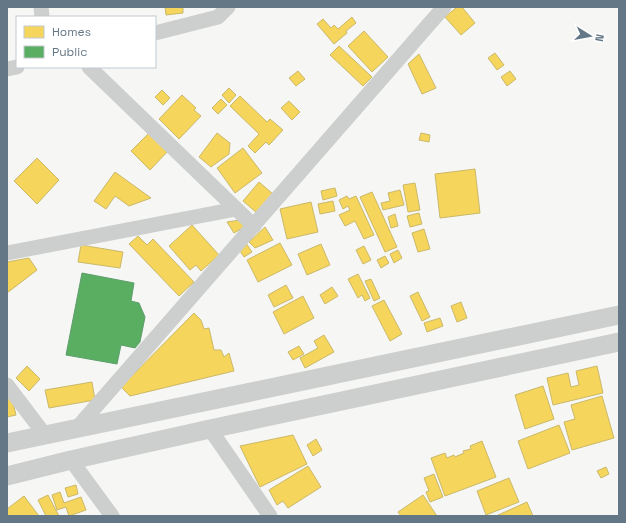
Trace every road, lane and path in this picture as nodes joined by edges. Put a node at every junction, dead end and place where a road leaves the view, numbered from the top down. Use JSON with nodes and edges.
{"nodes":[{"id":1,"x":228,"y":7,"type":"edge"},
{"id":2,"x":444,"y":7,"type":"edge"},
{"id":3,"x":156,"y":33,"type":"edge"},
{"id":4,"x":90,"y":68,"type":"edge"},
{"id":5,"x":236,"y":209,"type":"junction"},
{"id":6,"x":254,"y":226,"type":"junction"},
{"id":7,"x":7,"y":253,"type":"edge"},
{"id":8,"x":619,"y":316,"type":"edge"},
{"id":9,"x":619,"y":342,"type":"edge"},
{"id":10,"x":7,"y":385,"type":"edge"},
{"id":11,"x":77,"y":428,"type":"junction"},
{"id":12,"x":210,"y":429,"type":"junction"},
{"id":13,"x":45,"y":435,"type":"junction"},
{"id":14,"x":7,"y":443,"type":"edge"},
{"id":15,"x":71,"y":460,"type":"junction"},
{"id":16,"x":7,"y":476,"type":"edge"},
{"id":17,"x":112,"y":516,"type":"edge"},
{"id":18,"x":270,"y":516,"type":"edge"}],
"edges":[{"from":1,"to":3,"type":"street"},
{"from":2,"to":6,"type":"street"},
{"from":4,"to":5,"type":"street"},
{"from":5,"to":6,"type":"street"},
{"from":5,"to":7,"type":"street"},
{"from":6,"to":11,"type":"street"},
{"from":8,"to":11,"type":"street"},
{"from":9,"to":12,"type":"street"},
{"from":10,"to":13,"type":"street"},
{"from":11,"to":13,"type":"street"},
{"from":12,"to":15,"type":"street"},
{"from":12,"to":18,"type":"street"},
{"from":13,"to":14,"type":"street"},
{"from":15,"to":16,"type":"street"},
{"from":15,"to":17,"type":"street"}]}
